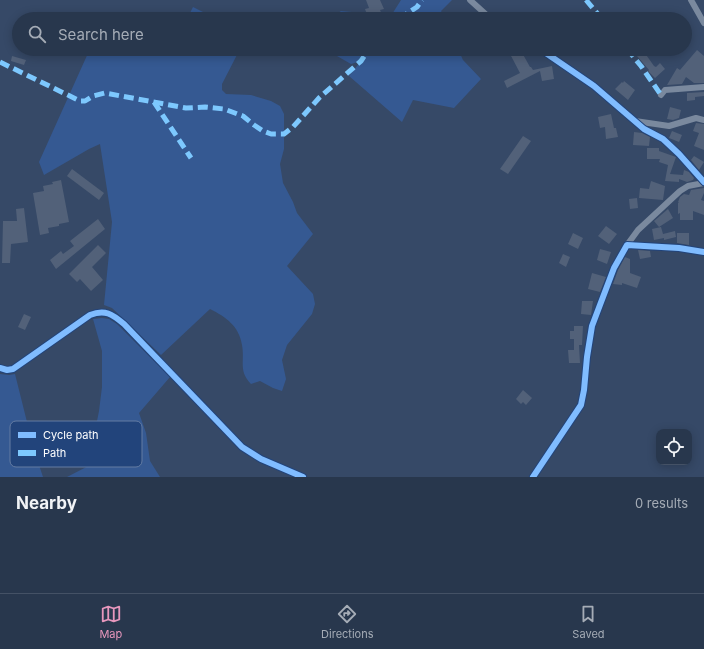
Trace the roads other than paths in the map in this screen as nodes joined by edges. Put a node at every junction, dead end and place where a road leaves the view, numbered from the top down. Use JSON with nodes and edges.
{"nodes":[{"id":1,"x":470,"y":0,"type":"edge"},
{"id":2,"x":691,"y":0,"type":"edge"},
{"id":3,"x":483,"y":12,"type":"edge"},
{"id":4,"x":704,"y":23,"type":"edge"},
{"id":5,"x":550,"y":56,"type":"edge"},
{"id":6,"x":704,"y":88,"type":"edge"},
{"id":7,"x":662,"y":95,"type":"dead end"},
{"id":8,"x":704,"y":120,"type":"edge"},
{"id":9,"x":635,"y":121,"type":"junction"},
{"id":10,"x":704,"y":182,"type":"edge"},
{"id":11,"x":627,"y":245,"type":"junction"},
{"id":12,"x":704,"y":252,"type":"edge"},
{"id":13,"x":0,"y":368,"type":"edge"},
{"id":14,"x":303,"y":477,"type":"edge"},
{"id":15,"x":533,"y":477,"type":"edge"}],
"edges":[{"from":1,"to":3,"type":"street"},
{"from":2,"to":4,"type":"street"},
{"from":5,"to":9,"type":"street"},
{"from":6,"to":7,"type":"street"},
{"from":8,"to":9,"type":"street"},
{"from":9,"to":10,"type":"street"},
{"from":10,"to":11,"type":"street"},
{"from":11,"to":12,"type":"street"},
{"from":11,"to":15,"type":"street"},
{"from":13,"to":14,"type":"street"}]}
